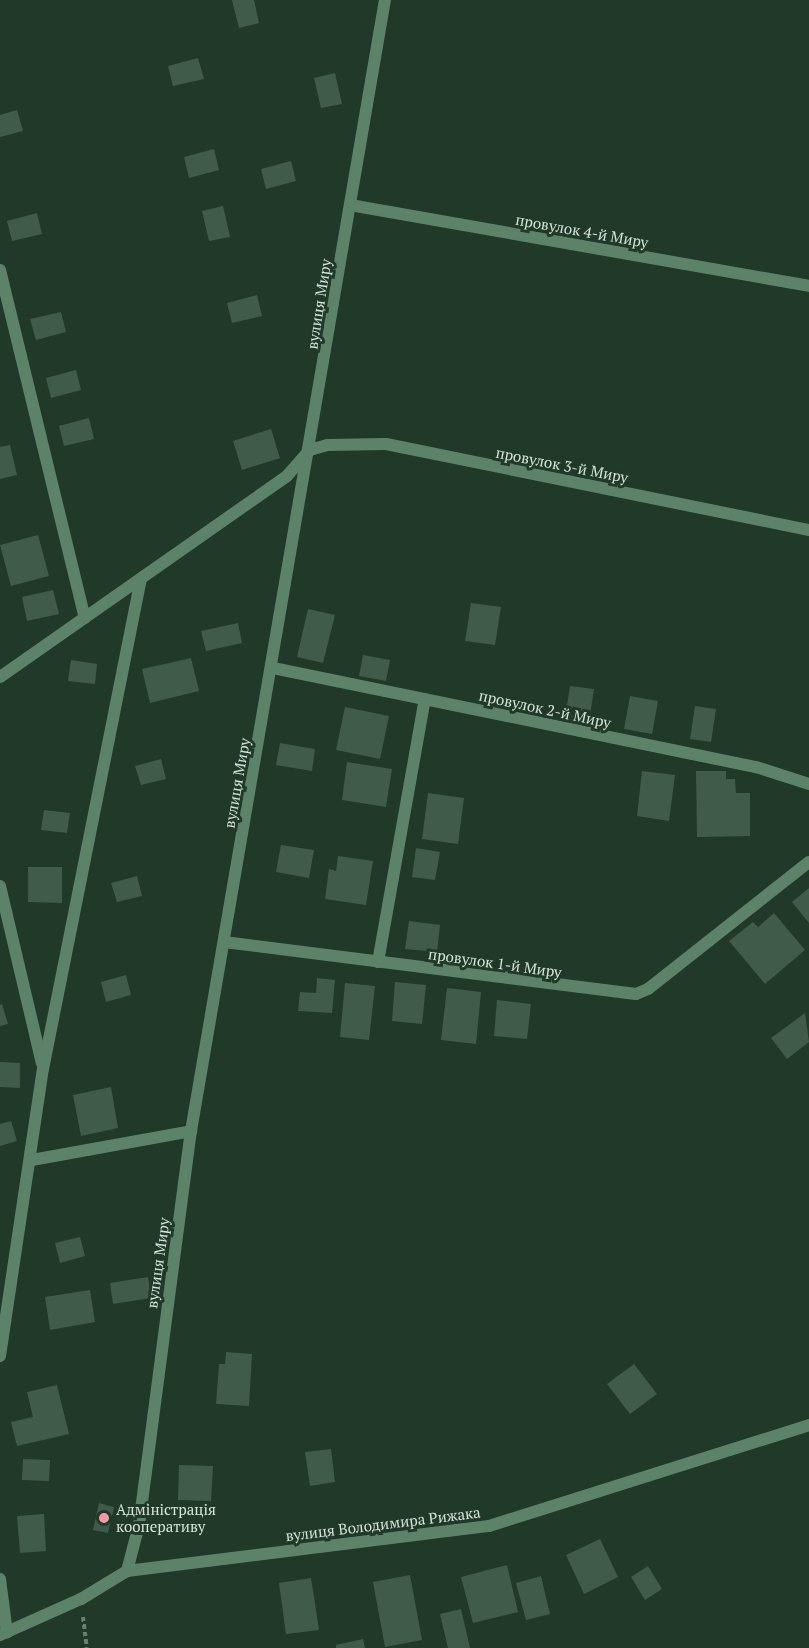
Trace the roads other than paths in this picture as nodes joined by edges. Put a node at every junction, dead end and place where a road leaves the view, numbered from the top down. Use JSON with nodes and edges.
{"nodes":[{"id":1,"x":385,"y":0,"type":"edge"},
{"id":2,"x":350,"y":205,"type":"junction"},
{"id":3,"x":0,"y":270,"type":"edge"},
{"id":4,"x":809,"y":286,"type":"edge"},
{"id":5,"x":310,"y":450,"type":"junction"},
{"id":6,"x":809,"y":530,"type":"edge"},
{"id":7,"x":141,"y":579,"type":"junction"},
{"id":8,"x":85,"y":618,"type":"junction"},
{"id":9,"x":273,"y":668,"type":"junction"},
{"id":10,"x":0,"y":677,"type":"edge"},
{"id":11,"x":425,"y":699,"type":"junction"},
{"id":12,"x":809,"y":784,"type":"edge"},
{"id":13,"x":809,"y":862,"type":"edge"},
{"id":14,"x":0,"y":886,"type":"edge"},
{"id":15,"x":224,"y":942,"type":"junction"},
{"id":16,"x":378,"y":962,"type":"junction"},
{"id":17,"x":43,"y":1069,"type":"junction"},
{"id":18,"x":191,"y":1131,"type":"junction"},
{"id":19,"x":32,"y":1160,"type":"junction"},
{"id":20,"x":1,"y":1335,"type":"edge"},
{"id":21,"x":0,"y":1356,"type":"edge"},
{"id":22,"x":809,"y":1425,"type":"edge"},
{"id":23,"x":127,"y":1571,"type":"junction"},
{"id":24,"x":0,"y":1579,"type":"edge"},
{"id":25,"x":3,"y":1634,"type":"edge"}],
"edges":[{"from":1,"to":2,"type":"street","name":"вулиця Миру"},
{"from":2,"to":4,"type":"street","name":"провулок 4-й Миру"},
{"from":2,"to":5,"type":"street","name":"вулиця Миру"},
{"from":3,"to":8,"type":"street"},
{"from":5,"to":6,"type":"street","name":"провулок 3-й Миру"},
{"from":5,"to":7,"type":"street"},
{"from":5,"to":9,"type":"street","name":"вулиця Миру"},
{"from":7,"to":8,"type":"street"},
{"from":7,"to":17,"type":"street"},
{"from":8,"to":10,"type":"street"},
{"from":9,"to":11,"type":"street","name":"провулок 2-й Миру"},
{"from":9,"to":15,"type":"street","name":"вулиця Миру"},
{"from":11,"to":12,"type":"street","name":"провулок 2-й Миру"},
{"from":11,"to":16,"type":"street"},
{"from":13,"to":16,"type":"street","name":"провулок 1-й Миру"},
{"from":14,"to":17,"type":"street"},
{"from":15,"to":16,"type":"street","name":"провулок 1-й Миру"},
{"from":15,"to":18,"type":"street","name":"вулиця Миру"},
{"from":17,"to":19,"type":"street"},
{"from":18,"to":19,"type":"street"},
{"from":18,"to":23,"type":"street","name":"вулиця Миру"},
{"from":19,"to":20,"type":"street"},
{"from":20,"to":21,"type":"street"},
{"from":22,"to":23,"type":"street","name":"вулиця Володимира Рижака"},
{"from":23,"to":25,"type":"street"},
{"from":24,"to":25,"type":"street"}]}
